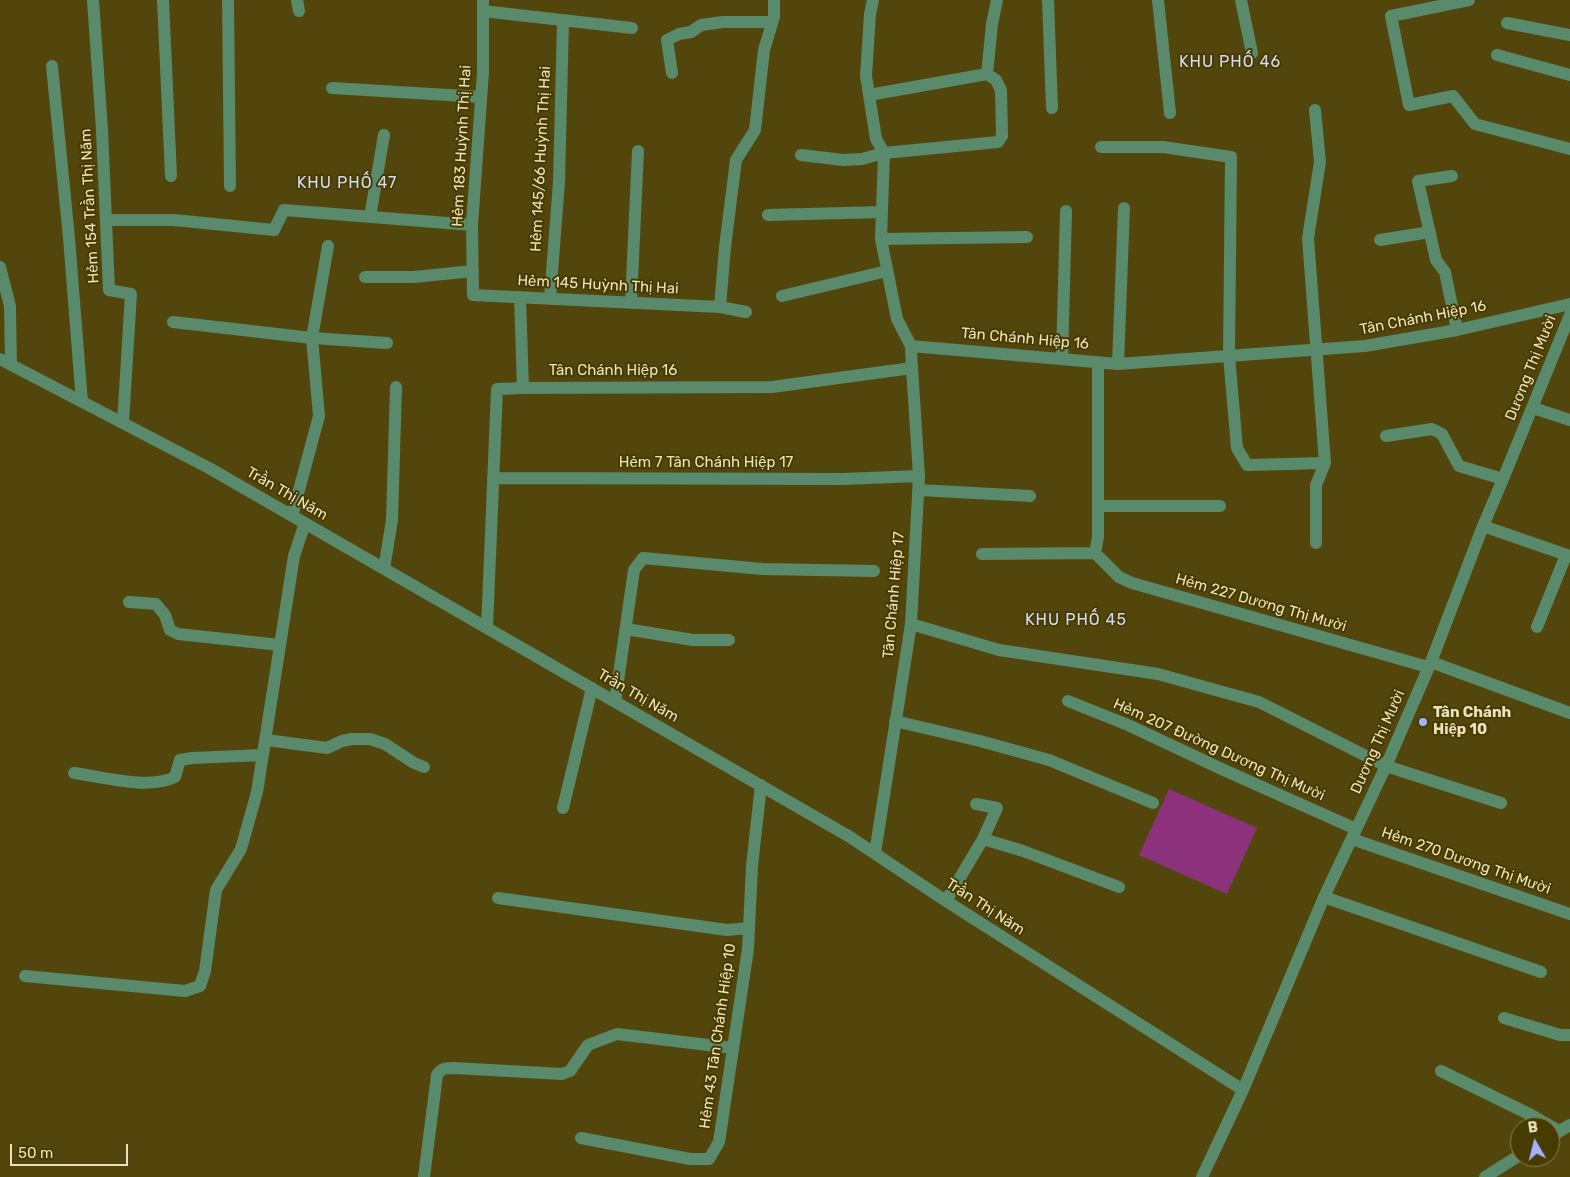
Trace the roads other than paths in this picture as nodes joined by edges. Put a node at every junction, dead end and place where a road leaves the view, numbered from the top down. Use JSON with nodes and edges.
{"nodes":[{"id":1,"x":93,"y":0,"type":"edge"},
{"id":2,"x":163,"y":0,"type":"edge"},
{"id":3,"x":228,"y":0,"type":"edge"},
{"id":4,"x":774,"y":0,"type":"edge"},
{"id":5,"x":873,"y":0,"type":"edge"},
{"id":6,"x":997,"y":0,"type":"edge"},
{"id":7,"x":1048,"y":0,"type":"edge"},
{"id":8,"x":1158,"y":0,"type":"edge"},
{"id":9,"x":1241,"y":0,"type":"edge"},
{"id":10,"x":1470,"y":0,"type":"edge"},
{"id":11,"x":483,"y":5,"type":"edge"},
{"id":12,"x":563,"y":21,"type":"junction"},
{"id":13,"x":772,"y":22,"type":"junction"},
{"id":14,"x":1507,"y":23,"type":"dead end"},
{"id":15,"x":632,"y":28,"type":"dead end"},
{"id":16,"x":1570,"y":35,"type":"edge"},
{"id":17,"x":1252,"y":53,"type":"dead end"},
{"id":18,"x":1498,"y":55,"type":"dead end"},
{"id":19,"x":52,"y":66,"type":"dead end"},
{"id":20,"x":672,"y":73,"type":"dead end"},
{"id":21,"x":987,"y":74,"type":"junction"},
{"id":22,"x":1570,"y":74,"type":"edge"},
{"id":23,"x":332,"y":88,"type":"dead end"},
{"id":24,"x":869,"y":94,"type":"junction"},
{"id":25,"x":481,"y":97,"type":"junction"},
{"id":26,"x":1052,"y":108,"type":"dead end"},
{"id":27,"x":1315,"y":110,"type":"dead end"},
{"id":28,"x":1170,"y":113,"type":"dead end"},
{"id":29,"x":384,"y":135,"type":"dead end"},
{"id":30,"x":1101,"y":147,"type":"dead end"},
{"id":31,"x":1570,"y":149,"type":"edge"},
{"id":32,"x":638,"y":151,"type":"dead end"},
{"id":33,"x":884,"y":153,"type":"junction"},
{"id":34,"x":800,"y":155,"type":"dead end"},
{"id":35,"x":171,"y":176,"type":"dead end"},
{"id":36,"x":1452,"y":176,"type":"dead end"},
{"id":37,"x":230,"y":186,"type":"dead end"},
{"id":38,"x":1124,"y":208,"type":"dead end"},
{"id":39,"x":1066,"y":211,"type":"dead end"},
{"id":40,"x":882,"y":212,"type":"junction"},
{"id":41,"x":768,"y":215,"type":"dead end"},
{"id":42,"x":370,"y":217,"type":"junction"},
{"id":43,"x":106,"y":220,"type":"junction"},
{"id":44,"x":472,"y":225,"type":"junction"},
{"id":45,"x":1430,"y":232,"type":"junction"},
{"id":46,"x":1027,"y":237,"type":"dead end"},
{"id":47,"x":881,"y":240,"type":"junction"},
{"id":48,"x":1380,"y":240,"type":"dead end"},
{"id":49,"x":328,"y":246,"type":"dead end"},
{"id":50,"x":0,"y":266,"type":"edge"},
{"id":51,"x":887,"y":270,"type":"junction"},
{"id":52,"x":473,"y":271,"type":"junction"},
{"id":53,"x":366,"y":276,"type":"dead end"},
{"id":54,"x":473,"y":295,"type":"joint"},
{"id":55,"x":782,"y":296,"type":"dead end"},
{"id":56,"x":520,"y":297,"type":"junction"},
{"id":57,"x":550,"y":298,"type":"junction"},
{"id":58,"x":631,"y":302,"type":"junction"},
{"id":59,"x":1570,"y":304,"type":"edge"},
{"id":60,"x":720,"y":307,"type":"junction"},
{"id":61,"x":746,"y":312,"type":"dead end"},
{"id":62,"x":1570,"y":315,"type":"edge"},
{"id":63,"x":173,"y":322,"type":"dead end"},
{"id":64,"x":1456,"y":330,"type":"junction"},
{"id":65,"x":312,"y":338,"type":"junction"},
{"id":66,"x":1565,"y":338,"type":"edge"},
{"id":67,"x":387,"y":343,"type":"dead end"},
{"id":68,"x":911,"y":346,"type":"junction"},
{"id":69,"x":1316,"y":350,"type":"junction"},
{"id":70,"x":1229,"y":356,"type":"junction"},
{"id":71,"x":1062,"y":359,"type":"junction"},
{"id":72,"x":5,"y":362,"type":"edge"},
{"id":73,"x":1098,"y":362,"type":"junction"},
{"id":74,"x":1118,"y":364,"type":"junction"},
{"id":75,"x":912,"y":368,"type":"junction"},
{"id":76,"x":396,"y":387,"type":"dead end"},
{"id":77,"x":524,"y":388,"type":"junction"},
{"id":78,"x":82,"y":402,"type":"junction"},
{"id":79,"x":1532,"y":408,"type":"junction"},
{"id":80,"x":1570,"y":420,"type":"edge"},
{"id":81,"x":123,"y":423,"type":"junction"},
{"id":82,"x":1386,"y":436,"type":"dead end"},
{"id":83,"x":1325,"y":464,"type":"junction"},
{"id":84,"x":920,"y":476,"type":"junction"},
{"id":85,"x":493,"y":478,"type":"junction"},
{"id":86,"x":1504,"y":479,"type":"junction"},
{"id":87,"x":918,"y":490,"type":"junction"},
{"id":88,"x":1030,"y":496,"type":"dead end"},
{"id":89,"x":1098,"y":506,"type":"junction"},
{"id":90,"x":1220,"y":506,"type":"dead end"},
{"id":91,"x":292,"y":516,"type":"junction"},
{"id":92,"x":305,"y":524,"type":"junction"},
{"id":93,"x":1483,"y":526,"type":"junction"},
{"id":94,"x":1316,"y":543,"type":"dead end"},
{"id":95,"x":1095,"y":553,"type":"junction"},
{"id":96,"x":982,"y":554,"type":"dead end"},
{"id":97,"x":1568,"y":555,"type":"edge"},
{"id":98,"x":384,"y":569,"type":"junction"},
{"id":99,"x":874,"y":571,"type":"dead end"},
{"id":100,"x":129,"y":602,"type":"dead end"},
{"id":101,"x":911,"y":624,"type":"junction"},
{"id":102,"x":1538,"y":627,"type":"dead end"},
{"id":103,"x":487,"y":628,"type":"junction"},
{"id":104,"x":626,"y":628,"type":"junction"},
{"id":105,"x":729,"y":640,"type":"dead end"},
{"id":106,"x":280,"y":645,"type":"junction"},
{"id":107,"x":1430,"y":664,"type":"junction"},
{"id":108,"x":592,"y":688,"type":"junction"},
{"id":109,"x":1068,"y":701,"type":"dead end"},
{"id":110,"x":615,"y":702,"type":"junction"},
{"id":111,"x":1570,"y":713,"type":"edge"},
{"id":112,"x":895,"y":721,"type":"junction"},
{"id":113,"x":266,"y":740,"type":"junction"},
{"id":114,"x":263,"y":755,"type":"junction"},
{"id":115,"x":1386,"y":766,"type":"junction"},
{"id":116,"x":424,"y":767,"type":"dead end"},
{"id":117,"x":74,"y":773,"type":"dead end"},
{"id":118,"x":761,"y":786,"type":"junction"},
{"id":119,"x":1153,"y":803,"type":"dead end"},
{"id":120,"x":1501,"y":803,"type":"dead end"},
{"id":121,"x":976,"y":804,"type":"dead end"},
{"id":122,"x":563,"y":808,"type":"dead end"},
{"id":123,"x":1354,"y":834,"type":"junction"},
{"id":124,"x":983,"y":838,"type":"junction"},
{"id":125,"x":875,"y":853,"type":"junction"},
{"id":126,"x":1119,"y":888,"type":"dead end"},
{"id":127,"x":1324,"y":897,"type":"junction"},
{"id":128,"x":498,"y":898,"type":"dead end"},
{"id":129,"x":946,"y":901,"type":"junction"},
{"id":130,"x":1570,"y":914,"type":"edge"},
{"id":131,"x":749,"y":928,"type":"junction"},
{"id":132,"x":1541,"y":972,"type":"dead end"},
{"id":133,"x":24,"y":976,"type":"dead end"},
{"id":134,"x":1504,"y":1018,"type":"dead end"},
{"id":135,"x":1570,"y":1035,"type":"edge"},
{"id":136,"x":733,"y":1048,"type":"junction"},
{"id":137,"x":1441,"y":1071,"type":"dead end"},
{"id":138,"x":1244,"y":1090,"type":"junction"},
{"id":139,"x":1536,"y":1117,"type":"edge"},
{"id":140,"x":581,"y":1138,"type":"dead end"},
{"id":141,"x":1510,"y":1161,"type":"edge"},
{"id":142,"x":424,"y":1177,"type":"edge"},
{"id":143,"x":1202,"y":1177,"type":"edge"},
{"id":144,"x":1485,"y":1177,"type":"edge"}],
"edges":[{"from":1,"to":43,"type":"street","name":"Hẻm 154 Trần Thị Năm"},
{"from":2,"to":35,"type":"street"},
{"from":3,"to":37,"type":"street"},
{"from":4,"to":13,"type":"street"},
{"from":5,"to":24,"type":"street"},
{"from":6,"to":21,"type":"street"},
{"from":7,"to":26,"type":"street"},
{"from":8,"to":28,"type":"street"},
{"from":9,"to":17,"type":"street"},
{"from":10,"to":31,"type":"street"},
{"from":11,"to":12,"type":"street"},
{"from":11,"to":25,"type":"street","name":"Hẻm 183 Huỳnh Thị Hai"},
{"from":12,"to":15,"type":"street"},
{"from":12,"to":57,"type":"street","name":"Hẻm 145/66 Huỳnh Thị Hai"},
{"from":13,"to":20,"type":"street"},
{"from":13,"to":60,"type":"street"},
{"from":14,"to":16,"type":"street"},
{"from":18,"to":22,"type":"street"},
{"from":19,"to":78,"type":"street"},
{"from":21,"to":24,"type":"street"},
{"from":21,"to":33,"type":"street"},
{"from":23,"to":25,"type":"street"},
{"from":24,"to":33,"type":"street"},
{"from":25,"to":44,"type":"street","name":"Hẻm 183 Huỳnh Thị Hai"},
{"from":27,"to":69,"type":"street"},
{"from":29,"to":42,"type":"street"},
{"from":30,"to":70,"type":"street"},
{"from":32,"to":58,"type":"street"},
{"from":33,"to":34,"type":"street"},
{"from":33,"to":40,"type":"street"},
{"from":36,"to":45,"type":"street"},
{"from":38,"to":74,"type":"street"},
{"from":39,"to":71,"type":"street"},
{"from":40,"to":41,"type":"street"},
{"from":40,"to":47,"type":"street"},
{"from":42,"to":43,"type":"street"},
{"from":42,"to":44,"type":"street"},
{"from":43,"to":81,"type":"street","name":"Hẻm 154 Trần Thị Năm"},
{"from":44,"to":52,"type":"street","name":"Hẻm 183 Huỳnh Thị Hai"},
{"from":45,"to":48,"type":"street"},
{"from":45,"to":64,"type":"street"},
{"from":46,"to":47,"type":"street"},
{"from":47,"to":51,"type":"street"},
{"from":49,"to":65,"type":"street"},
{"from":50,"to":72,"type":"street"},
{"from":51,"to":55,"type":"street"},
{"from":51,"to":68,"type":"street"},
{"from":52,"to":53,"type":"street"},
{"from":52,"to":54,"type":"street","name":"Hẻm 183 Huỳnh Thị Hai"},
{"from":54,"to":56,"type":"street","name":"Hẻm 145 Huỳnh Thị Hai"},
{"from":56,"to":57,"type":"street","name":"Hẻm 145 Huỳnh Thị Hai"},
{"from":56,"to":77,"type":"street"},
{"from":57,"to":58,"type":"street","name":"Hẻm 145 Huỳnh Thị Hai"},
{"from":58,"to":60,"type":"street","name":"Hẻm 145 Huỳnh Thị Hai"},
{"from":59,"to":64,"type":"street","name":"Tân Chánh Hiệp 16"},
{"from":60,"to":61,"type":"street","name":"Hẻm 145 Huỳnh Thị Hai"},
{"from":62,"to":66,"type":"street","name":"Dương Thị Mười"},
{"from":63,"to":65,"type":"street"},
{"from":64,"to":69,"type":"street","name":"Tân Chánh Hiệp 16"},
{"from":65,"to":67,"type":"street"},
{"from":65,"to":91,"type":"street"},
{"from":66,"to":79,"type":"street","name":"Dương Thị Mười"},
{"from":68,"to":71,"type":"street","name":"Tân Chánh Hiệp 16"},
{"from":68,"to":75,"type":"street"},
{"from":69,"to":70,"type":"street","name":"Tân Chánh Hiệp 16"},
{"from":69,"to":83,"type":"street"},
{"from":70,"to":74,"type":"street","name":"Tân Chánh Hiệp 16"},
{"from":70,"to":83,"type":"street"},
{"from":71,"to":73,"type":"street","name":"Tân Chánh Hiệp 16"},
{"from":72,"to":78,"type":"street","name":"Trần Thị Năm"},
{"from":73,"to":74,"type":"street","name":"Tân Chánh Hiệp 16"},
{"from":73,"to":89,"type":"street"},
{"from":75,"to":77,"type":"street","name":"Tân Chánh Hiệp 16"},
{"from":75,"to":84,"type":"street","name":"Tân Chánh Hiệp 17"},
{"from":76,"to":98,"type":"street"},
{"from":77,"to":85,"type":"street","name":"Tân Chánh Hiệp 16"},
{"from":78,"to":81,"type":"street","name":"Trần Thị Năm"},
{"from":79,"to":80,"type":"street"},
{"from":79,"to":86,"type":"street","name":"Dương Thị Mười"},
{"from":81,"to":91,"type":"street","name":"Trần Thị Năm"},
{"from":82,"to":86,"type":"street"},
{"from":83,"to":94,"type":"street"},
{"from":84,"to":85,"type":"street","name":"Hẻm 7 Tân Chánh Hiệp 17"},
{"from":84,"to":87,"type":"street","name":"Tân Chánh Hiệp 17"},
{"from":85,"to":103,"type":"street"},
{"from":86,"to":93,"type":"street","name":"Dương Thị Mười"},
{"from":87,"to":88,"type":"street"},
{"from":87,"to":101,"type":"street","name":"Tân Chánh Hiệp 17"},
{"from":89,"to":90,"type":"street"},
{"from":89,"to":95,"type":"street"},
{"from":91,"to":92,"type":"street","name":"Trần Thị Năm"},
{"from":92,"to":98,"type":"street","name":"Trần Thị Năm"},
{"from":92,"to":106,"type":"street"},
{"from":93,"to":97,"type":"street"},
{"from":93,"to":107,"type":"street","name":"Dương Thị Mười"},
{"from":95,"to":96,"type":"street"},
{"from":95,"to":107,"type":"street","name":"Hẻm 227 Dương Thị Mười"},
{"from":97,"to":102,"type":"street"},
{"from":98,"to":103,"type":"street","name":"Trần Thị Năm"},
{"from":99,"to":104,"type":"street"},
{"from":100,"to":106,"type":"street"},
{"from":101,"to":112,"type":"street","name":"Tân Chánh Hiệp 17"},
{"from":101,"to":115,"type":"street"},
{"from":103,"to":108,"type":"street","name":"Trần Thị Năm"},
{"from":104,"to":105,"type":"street"},
{"from":104,"to":110,"type":"street"},
{"from":106,"to":113,"type":"street"},
{"from":107,"to":111,"type":"street","name":"Hẻm 227 Dương Thị Mười"},
{"from":107,"to":115,"type":"street","name":"Dương Thị Mười"},
{"from":108,"to":110,"type":"street","name":"Trần Thị Năm"},
{"from":108,"to":122,"type":"street"},
{"from":109,"to":123,"type":"street","name":"Hẻm 207 Đường Dương Thị Mười"},
{"from":110,"to":118,"type":"street","name":"Trần Thị Năm"},
{"from":112,"to":119,"type":"street"},
{"from":112,"to":125,"type":"street","name":"Tân Chánh Hiệp 17"},
{"from":113,"to":114,"type":"street"},
{"from":113,"to":116,"type":"street"},
{"from":114,"to":117,"type":"street"},
{"from":114,"to":133,"type":"street"},
{"from":115,"to":120,"type":"street"},
{"from":115,"to":123,"type":"street","name":"Dương Thị Mười"},
{"from":118,"to":125,"type":"street","name":"Trần Thị Năm"},
{"from":118,"to":131,"type":"street","name":"Hẻm 43 Tân Chánh Hiệp 10"},
{"from":121,"to":124,"type":"street"},
{"from":123,"to":127,"type":"street","name":"Dương Thị Mười"},
{"from":123,"to":130,"type":"street","name":"Hẻm 270 Dương Thị Mười"},
{"from":124,"to":126,"type":"street"},
{"from":124,"to":129,"type":"street"},
{"from":125,"to":129,"type":"street","name":"Trần Thị Năm"},
{"from":127,"to":132,"type":"street"},
{"from":127,"to":138,"type":"street","name":"Dương Thị Mười"},
{"from":128,"to":131,"type":"street"},
{"from":129,"to":138,"type":"street","name":"Trần Thị Năm"},
{"from":131,"to":136,"type":"street","name":"Hẻm 43 Tân Chánh Hiệp 10"},
{"from":134,"to":135,"type":"street"},
{"from":136,"to":140,"type":"street","name":"Hẻm 43 Tân Chánh Hiệp 10"},
{"from":136,"to":142,"type":"street"},
{"from":137,"to":139,"type":"street"},
{"from":138,"to":143,"type":"street","name":"Dương Thị Mười"},
{"from":141,"to":144,"type":"street"}]}
